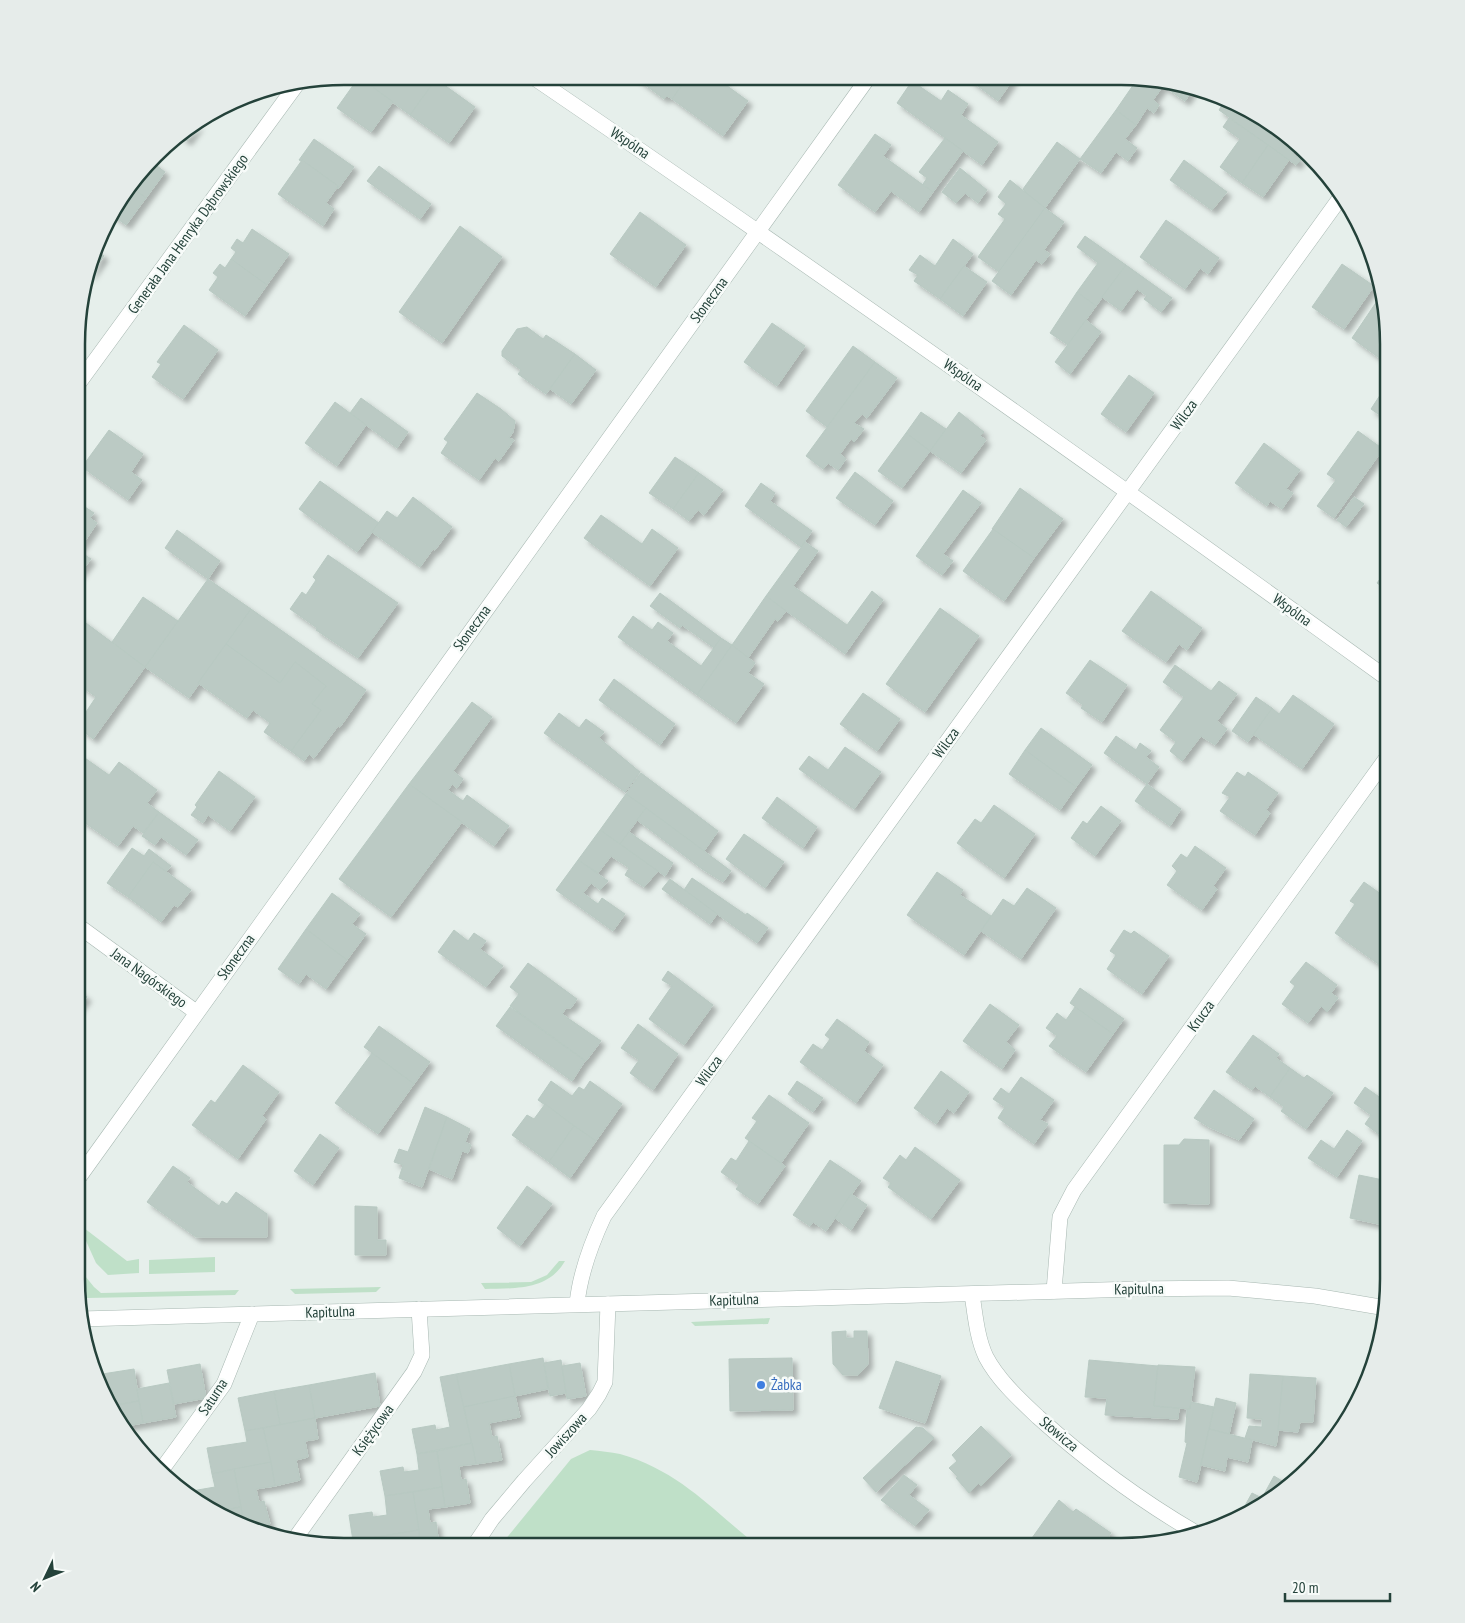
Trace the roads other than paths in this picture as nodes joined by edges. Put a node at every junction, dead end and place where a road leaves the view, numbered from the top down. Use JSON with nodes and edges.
{"nodes":[{"id":1,"x":545,"y":85,"type":"edge"},
{"id":2,"x":863,"y":85,"type":"edge"},
{"id":3,"x":294,"y":90,"type":"edge"},
{"id":4,"x":1337,"y":202,"type":"edge"},
{"id":5,"x":758,"y":231,"type":"junction"},
{"id":6,"x":85,"y":374,"type":"edge"},
{"id":7,"x":1129,"y":491,"type":"junction"},
{"id":8,"x":1380,"y":673,"type":"edge"},
{"id":9,"x":1380,"y":767,"type":"edge"},
{"id":10,"x":85,"y":930,"type":"edge"},
{"id":11,"x":196,"y":1012,"type":"junction"},
{"id":12,"x":85,"y":1169,"type":"edge"},
{"id":13,"x":1054,"y":1291,"type":"junction"},
{"id":14,"x":972,"y":1294,"type":"junction"},
{"id":15,"x":577,"y":1304,"type":"junction"},
{"id":16,"x":608,"y":1304,"type":"junction"},
{"id":17,"x":1378,"y":1307,"type":"edge"},
{"id":18,"x":419,"y":1309,"type":"junction"},
{"id":19,"x":252,"y":1314,"type":"junction"},
{"id":20,"x":88,"y":1319,"type":"edge"},
{"id":21,"x":165,"y":1466,"type":"edge"},
{"id":22,"x":1190,"y":1528,"type":"edge"},
{"id":23,"x":298,"y":1534,"type":"edge"},
{"id":24,"x":480,"y":1538,"type":"edge"}],
"edges":[{"from":1,"to":5,"type":"street","name":"Wspólna"},
{"from":2,"to":5,"type":"street","name":"Słoneczna"},
{"from":3,"to":6,"type":"street","name":"Generała Jana Henryka Dąbrowskiego"},
{"from":4,"to":7,"type":"street","name":"Wilcza"},
{"from":5,"to":7,"type":"street","name":"Wspólna"},
{"from":5,"to":11,"type":"street","name":"Słoneczna"},
{"from":7,"to":8,"type":"street","name":"Wspólna"},
{"from":7,"to":15,"type":"street","name":"Wilcza"},
{"from":9,"to":13,"type":"street","name":"Krucza"},
{"from":10,"to":11,"type":"street","name":"Jana Nagórskiego"},
{"from":11,"to":12,"type":"street","name":"Słoneczna"},
{"from":13,"to":14,"type":"street","name":"Kapitulna"},
{"from":13,"to":17,"type":"street","name":"Kapitulna"},
{"from":14,"to":16,"type":"street","name":"Kapitulna"},
{"from":14,"to":22,"type":"street","name":"Słowicza"},
{"from":15,"to":16,"type":"street","name":"Kapitulna"},
{"from":15,"to":18,"type":"street","name":"Kapitulna"},
{"from":16,"to":24,"type":"street","name":"Jowiszowa"},
{"from":18,"to":19,"type":"street","name":"Kapitulna"},
{"from":18,"to":23,"type":"street","name":"Księżycowa"},
{"from":19,"to":20,"type":"street","name":"Kapitulna"},
{"from":19,"to":21,"type":"street","name":"Saturna"}]}
